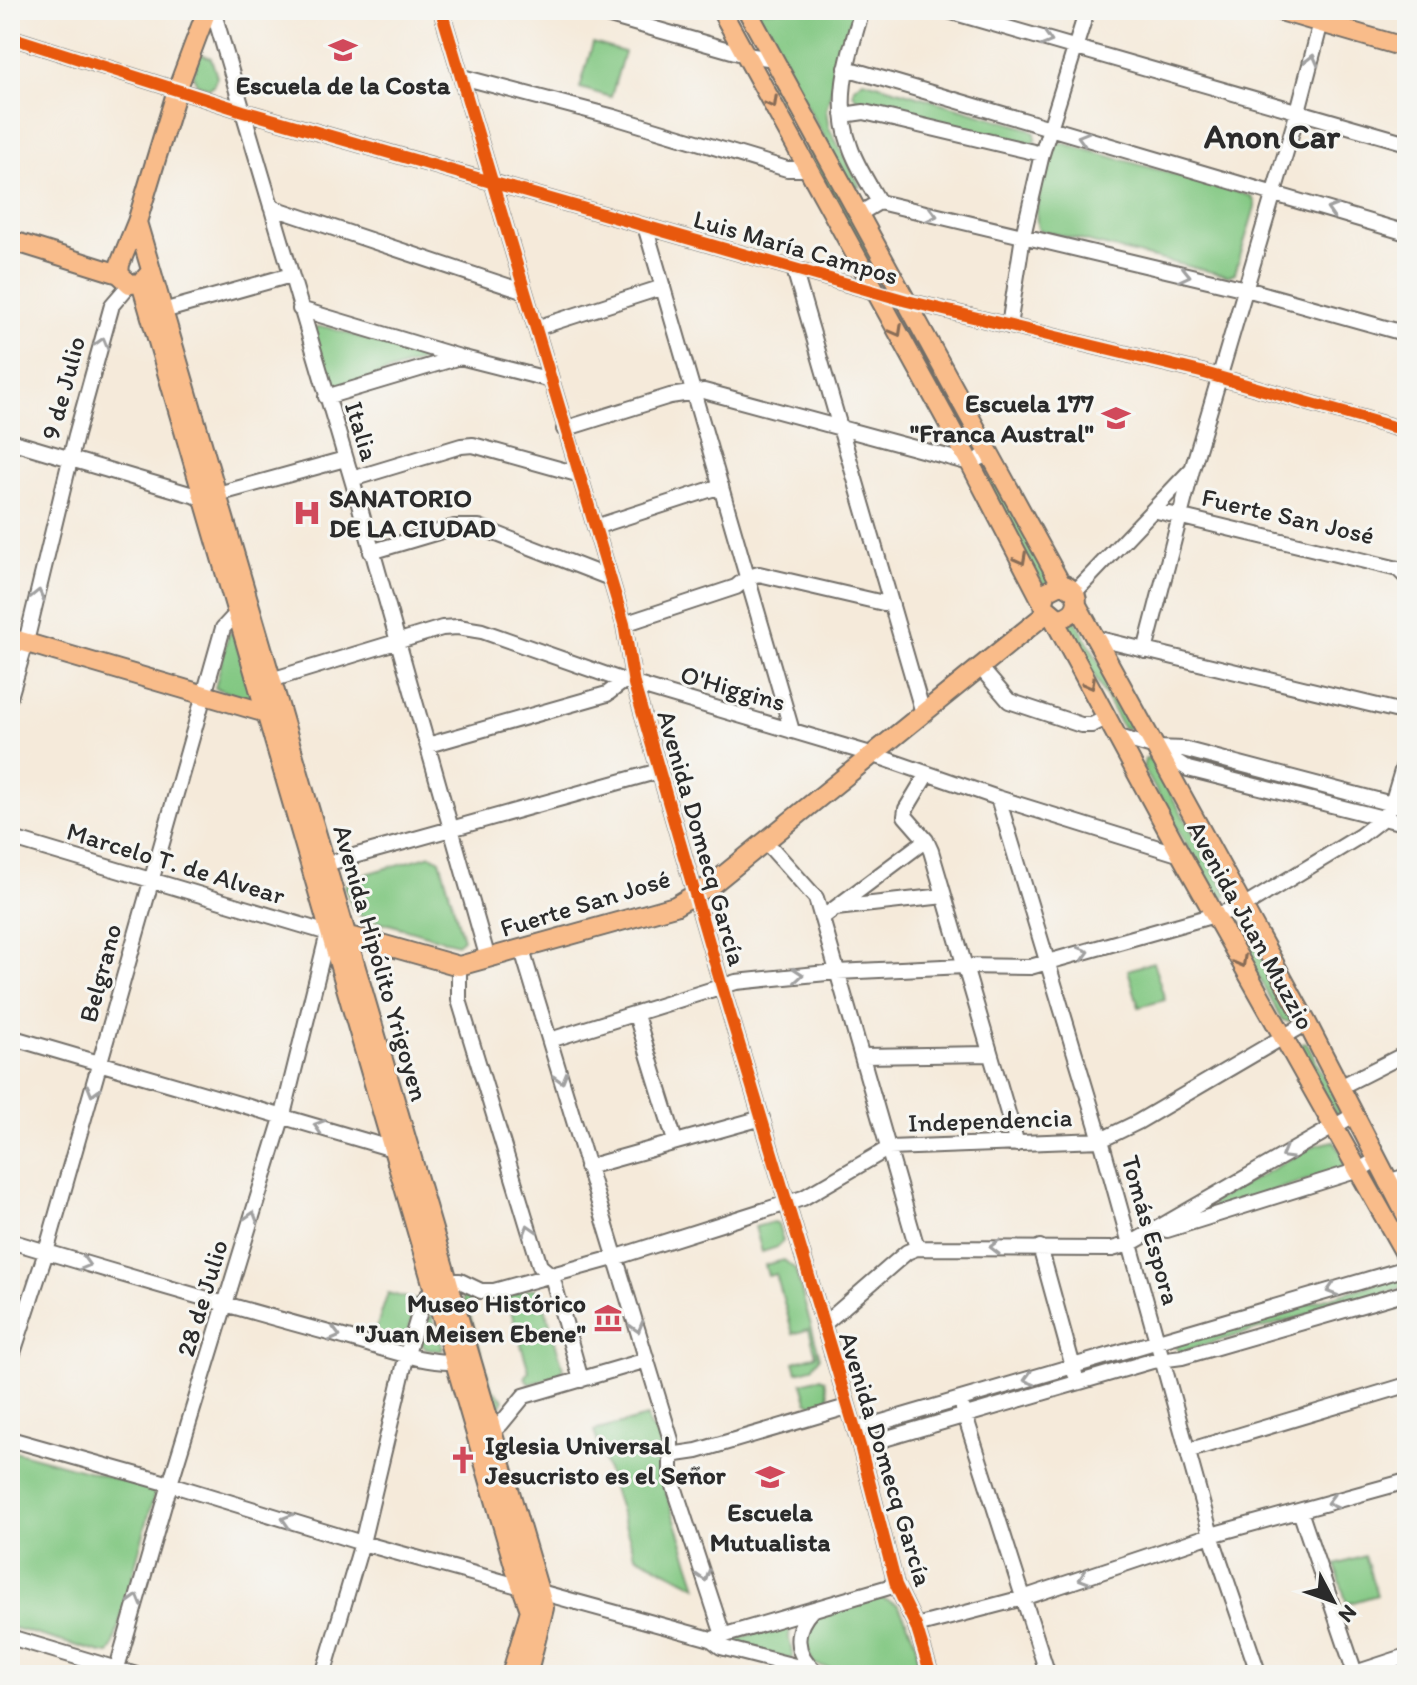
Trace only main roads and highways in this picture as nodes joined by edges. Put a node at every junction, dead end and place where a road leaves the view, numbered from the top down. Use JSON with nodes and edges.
{"nodes":[{"id":1,"x":210,"y":10,"type":"edge"},
{"id":2,"x":721,"y":10,"type":"edge"},
{"id":3,"x":747,"y":10,"type":"edge"},
{"id":4,"x":1277,"y":10,"type":"edge"},
{"id":5,"x":1324,"y":14,"type":"edge"},
{"id":6,"x":1407,"y":48,"type":"edge"},
{"id":7,"x":10,"y":240,"type":"edge"},
{"id":8,"x":135,"y":272,"type":"junction"},
{"id":9,"x":210,"y":497,"type":"junction"},
{"id":10,"x":1071,"y":594,"type":"junction"},
{"id":11,"x":1048,"y":610,"type":"junction"},
{"id":12,"x":243,"y":612,"type":"junction"},
{"id":13,"x":18,"y":640,"type":"edge"},
{"id":14,"x":272,"y":711,"type":"junction"},
{"id":15,"x":337,"y":934,"type":"junction"},
{"id":16,"x":1407,"y":1217,"type":"edge"},
{"id":17,"x":1407,"y":1257,"type":"edge"},
{"id":18,"x":485,"y":1433,"type":"junction"},
{"id":19,"x":511,"y":1675,"type":"edge"},
{"id":20,"x":527,"y":1675,"type":"edge"}],
"edges":[{"from":1,"to":8,"type":"main road"},
{"from":2,"to":11,"type":"main road","name":"Avenida Juan Muzzio","one_way":true},
{"from":3,"to":10,"type":"main road","name":"Avenida Juan Muzzio"},
{"from":4,"to":5,"type":"main road"},
{"from":5,"to":6,"type":"main road"},
{"from":7,"to":8,"type":"main road"},
{"from":8,"to":9,"type":"main road","name":"Avenida Hipólito Yrigoyen"},
{"from":8,"to":9,"type":"main road","name":"Avenida Hipólito Yrigoyen"},
{"from":9,"to":12,"type":"main road","name":"Avenida Hipólito Yrigoyen"},
{"from":10,"to":11,"type":"main road"},
{"from":10,"to":11,"type":"main road"},
{"from":10,"to":16,"type":"main road","name":"Avenida Juan Muzzio"},
{"from":11,"to":15,"type":"main road","name":"Fuerte San José"},
{"from":11,"to":17,"type":"main road","name":"Avenida Juan Muzzio","one_way":true},
{"from":12,"to":14,"type":"main road","name":"Avenida Hipólito Yrigoyen"},
{"from":12,"to":14,"type":"main road","name":"Avenida Hipólito Yrigoyen"},
{"from":13,"to":14,"type":"main road"},
{"from":14,"to":15,"type":"main road","name":"Avenida Hipólito Yrigoyen"},
{"from":15,"to":18,"type":"main road","name":"Avenida Hipólito Yrigoyen"},
{"from":18,"to":19,"type":"main road","name":"Avenida Hipólito Yrigoyen"},
{"from":18,"to":20,"type":"main road","name":"Avenida Hipólito Yrigoyen"}]}
